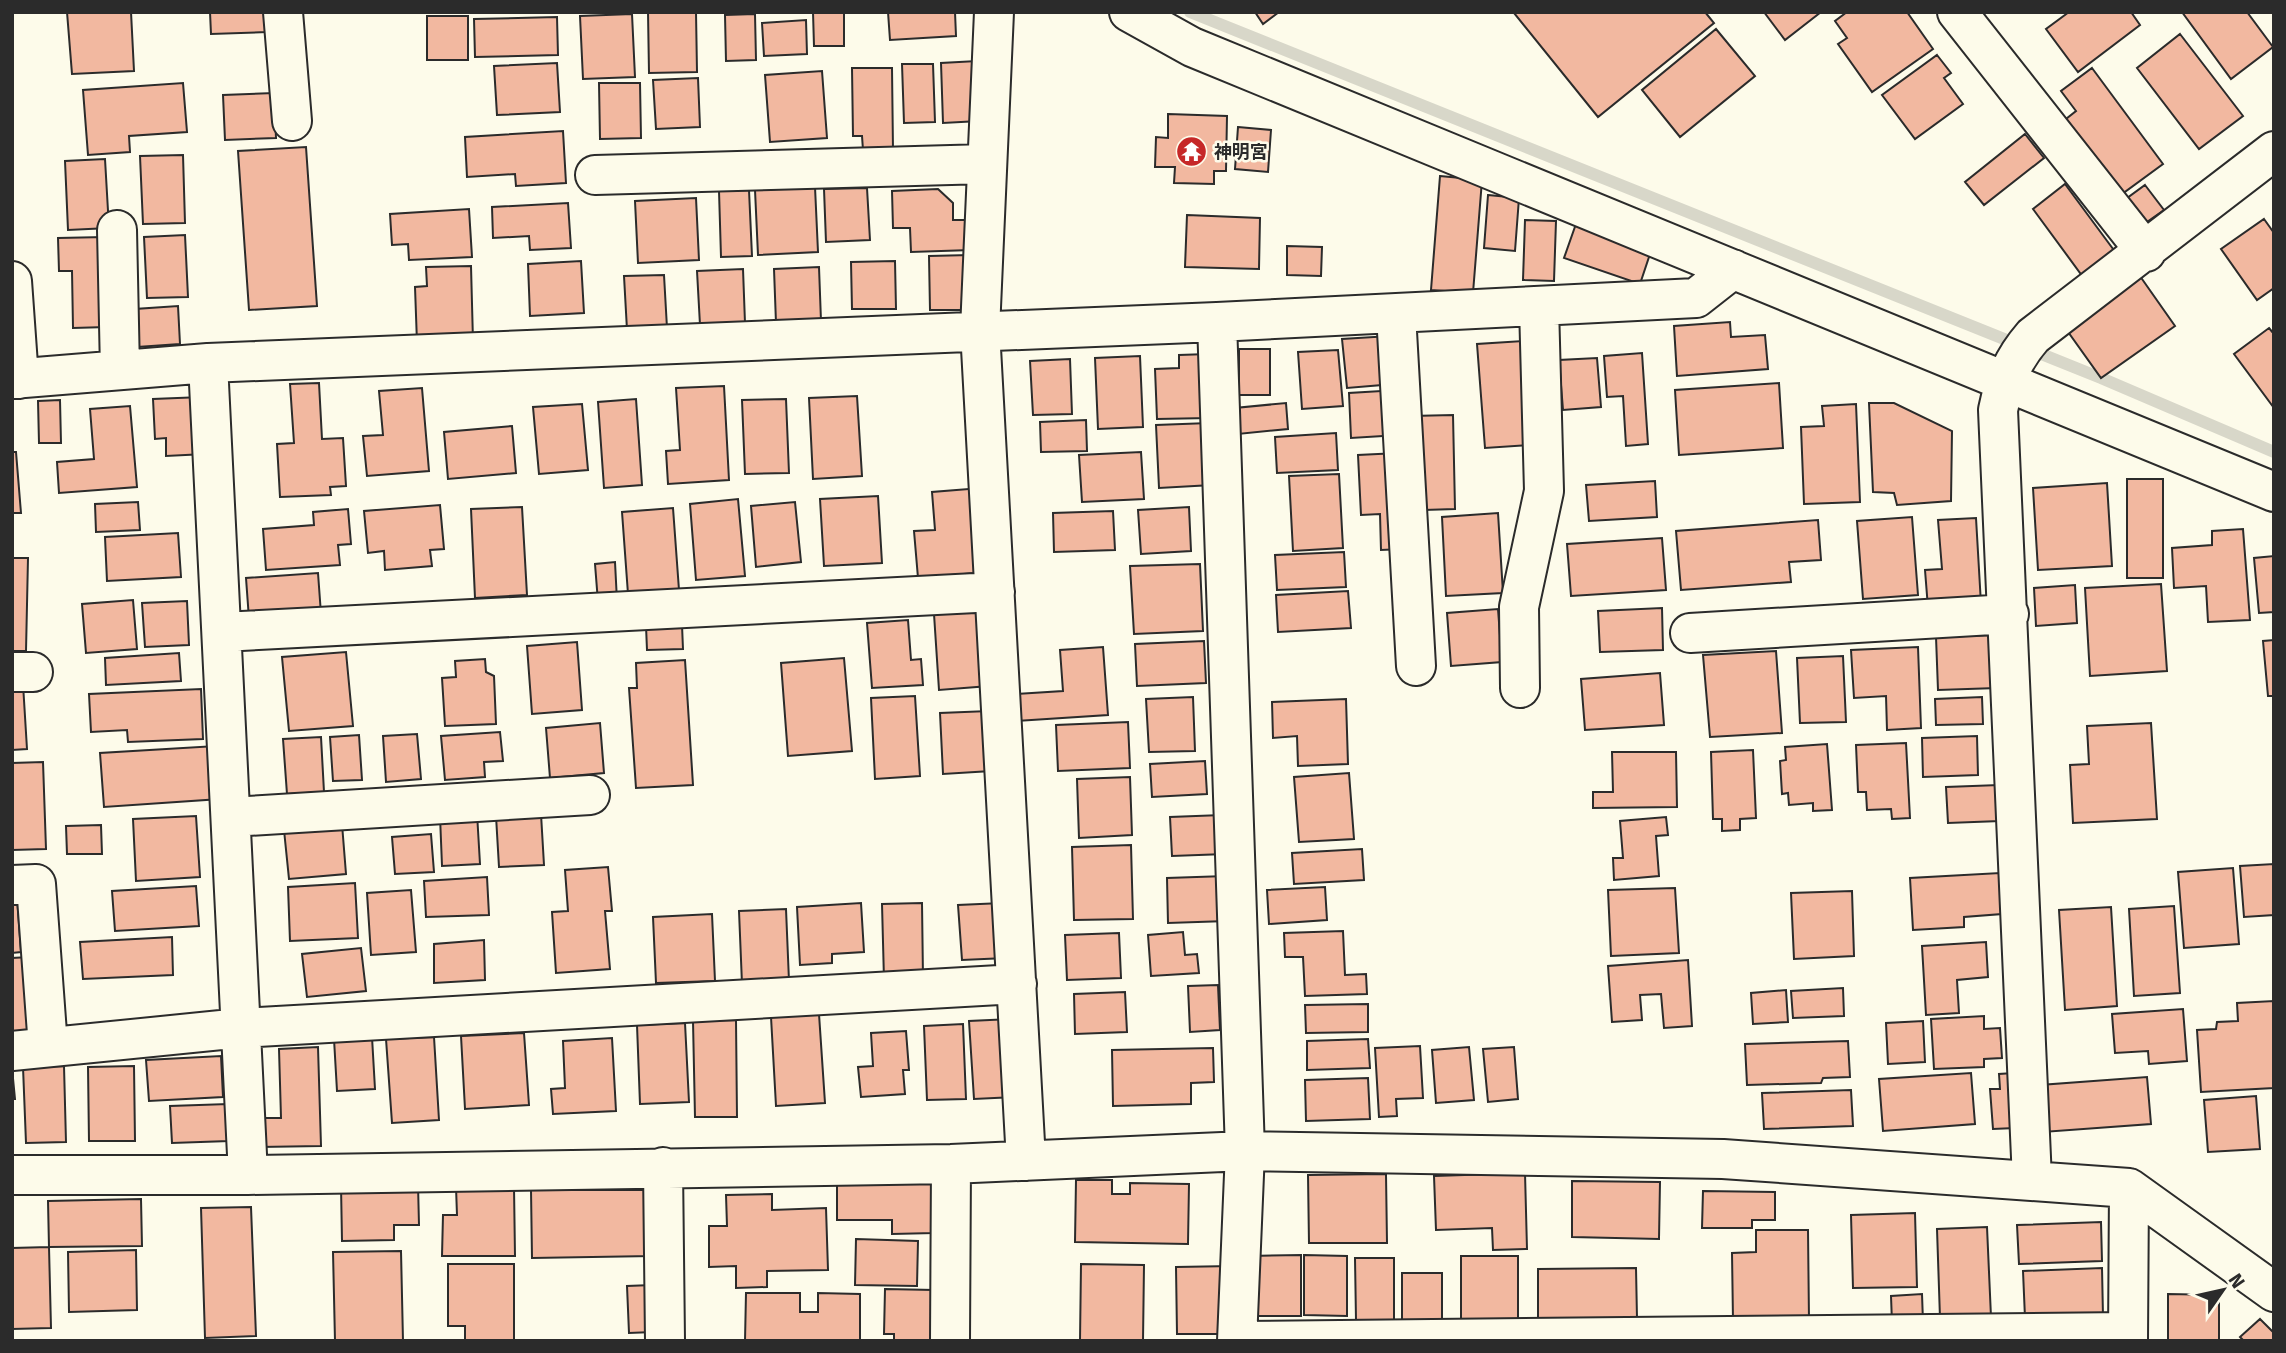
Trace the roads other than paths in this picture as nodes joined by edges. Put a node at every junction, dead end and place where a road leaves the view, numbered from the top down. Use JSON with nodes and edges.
{"nodes":[{"id":1,"x":283,"y":12,"type":"edge"},
{"id":2,"x":994,"y":12,"type":"edge"},
{"id":3,"x":1129,"y":12,"type":"edge"},
{"id":4,"x":1957,"y":12,"type":"edge"},
{"id":5,"x":292,"y":121,"type":"dead end"},
{"id":6,"x":2274,"y":151,"type":"edge"},
{"id":7,"x":987,"y":164,"type":"junction"},
{"id":8,"x":595,"y":175,"type":"dead end"},
{"id":9,"x":117,"y":230,"type":"dead end"},
{"id":10,"x":2146,"y":252,"type":"junction"},
{"id":11,"x":1733,"y":269,"type":"junction"},
{"id":12,"x":12,"y":281,"type":"edge"},
{"id":13,"x":1539,"y":306,"type":"junction"},
{"id":14,"x":1396,"y":314,"type":"junction"},
{"id":15,"x":1217,"y":322,"type":"junction"},
{"id":16,"x":980,"y":330,"type":"junction"},
{"id":17,"x":208,"y":363,"type":"junction"},
{"id":18,"x":120,"y":370,"type":"junction"},
{"id":19,"x":15,"y":379,"type":"edge"},
{"id":20,"x":2004,"y":381,"type":"junction"},
{"id":21,"x":2274,"y":492,"type":"edge"},
{"id":22,"x":995,"y":592,"type":"junction"},
{"id":23,"x":2009,"y":614,"type":"junction"},
{"id":24,"x":222,"y":632,"type":"junction"},
{"id":25,"x":1690,"y":633,"type":"dead end"},
{"id":26,"x":1416,"y":666,"type":"dead end"},
{"id":27,"x":1520,"y":688,"type":"dead end"},
{"id":28,"x":590,"y":795,"type":"dead end"},
{"id":29,"x":231,"y":817,"type":"junction"},
{"id":30,"x":12,"y":885,"type":"edge"},
{"id":31,"x":1017,"y":984,"type":"junction"},
{"id":32,"x":241,"y":1028,"type":"junction"},
{"id":33,"x":30,"y":1049,"type":"edge"},
{"id":34,"x":1245,"y":1151,"type":"junction"},
{"id":35,"x":1026,"y":1161,"type":"junction"},
{"id":36,"x":951,"y":1164,"type":"junction"},
{"id":37,"x":663,"y":1167,"type":"junction"},
{"id":38,"x":12,"y":1175,"type":"edge"},
{"id":39,"x":248,"y":1175,"type":"junction"},
{"id":40,"x":2032,"y":1180,"type":"junction"},
{"id":41,"x":2129,"y":1188,"type":"junction"},
{"id":42,"x":2274,"y":1292,"type":"edge"},
{"id":43,"x":2128,"y":1337,"type":"edge"},
{"id":44,"x":665,"y":1341,"type":"edge"},
{"id":45,"x":950,"y":1341,"type":"edge"},
{"id":46,"x":1237,"y":1341,"type":"edge"}],
"edges":[{"from":1,"to":5,"type":"street"},
{"from":2,"to":7,"type":"street"},
{"from":3,"to":11,"type":"street"},
{"from":4,"to":10,"type":"street"},
{"from":6,"to":10,"type":"street"},
{"from":7,"to":8,"type":"street"},
{"from":7,"to":16,"type":"street"},
{"from":9,"to":18,"type":"street"},
{"from":10,"to":20,"type":"street"},
{"from":11,"to":13,"type":"street"},
{"from":11,"to":20,"type":"street"},
{"from":12,"to":19,"type":"street"},
{"from":13,"to":14,"type":"street"},
{"from":13,"to":27,"type":"street"},
{"from":14,"to":15,"type":"street"},
{"from":14,"to":26,"type":"street"},
{"from":15,"to":16,"type":"street"},
{"from":15,"to":34,"type":"street"},
{"from":16,"to":17,"type":"street"},
{"from":16,"to":22,"type":"street"},
{"from":17,"to":18,"type":"street"},
{"from":17,"to":24,"type":"street"},
{"from":18,"to":19,"type":"street"},
{"from":20,"to":21,"type":"street"},
{"from":20,"to":23,"type":"street"},
{"from":22,"to":24,"type":"street"},
{"from":22,"to":31,"type":"street"},
{"from":23,"to":25,"type":"street"},
{"from":23,"to":40,"type":"street"},
{"from":24,"to":29,"type":"street"},
{"from":28,"to":29,"type":"street"},
{"from":29,"to":32,"type":"street"},
{"from":30,"to":33,"type":"street"},
{"from":31,"to":32,"type":"street"},
{"from":31,"to":35,"type":"street"},
{"from":32,"to":33,"type":"street"},
{"from":32,"to":39,"type":"street"},
{"from":34,"to":35,"type":"street"},
{"from":34,"to":40,"type":"street"},
{"from":34,"to":46,"type":"street"},
{"from":35,"to":36,"type":"street"},
{"from":36,"to":37,"type":"street"},
{"from":36,"to":45,"type":"street"},
{"from":37,"to":39,"type":"street"},
{"from":37,"to":44,"type":"street"},
{"from":38,"to":39,"type":"street"},
{"from":40,"to":41,"type":"street"},
{"from":41,"to":42,"type":"street"},
{"from":41,"to":43,"type":"street"},
{"from":43,"to":46,"type":"street"}]}
